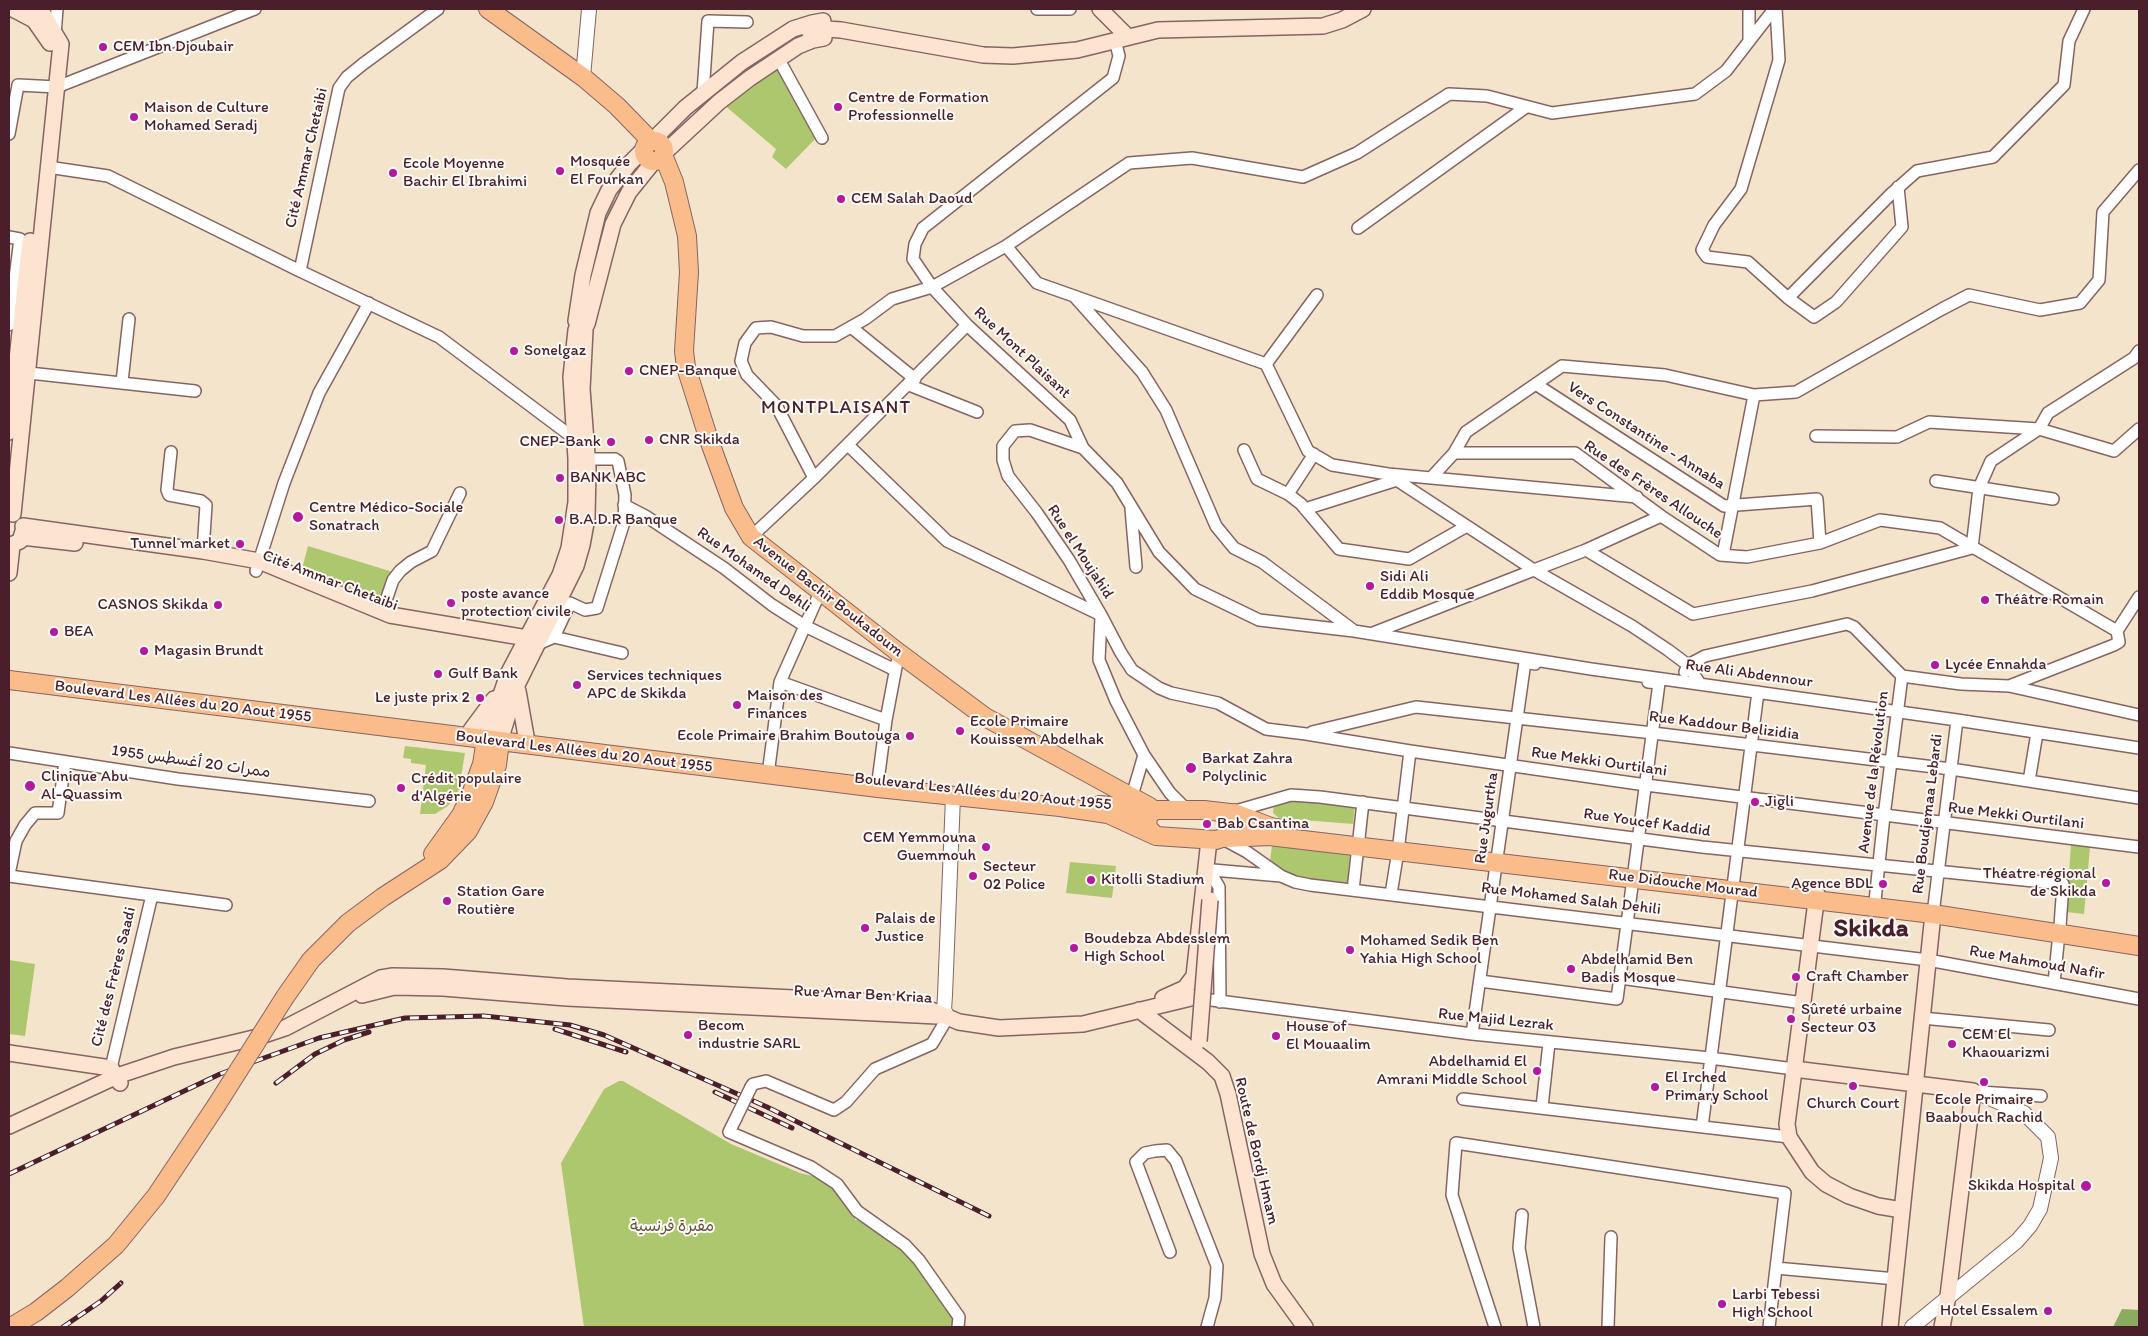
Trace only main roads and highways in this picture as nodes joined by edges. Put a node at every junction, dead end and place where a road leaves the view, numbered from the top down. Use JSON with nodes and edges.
{"nodes":[{"id":1,"x":13,"y":9,"type":"edge"},
{"id":2,"x":35,"y":9,"type":"edge"},
{"id":3,"x":488,"y":9,"type":"edge"},
{"id":4,"x":1100,"y":9,"type":"edge"},
{"id":5,"x":1363,"y":9,"type":"edge"},
{"id":6,"x":853,"y":31,"type":"junction"},
{"id":7,"x":810,"y":33,"type":"tunnel mouth"},
{"id":8,"x":1121,"y":38,"type":"junction"},
{"id":9,"x":57,"y":86,"type":"junction"},
{"id":10,"x":653,"y":151,"type":"junction"},
{"id":11,"x":20,"y":237,"type":"edge"},
{"id":12,"x":580,"y":330,"type":"junction"},
{"id":13,"x":21,"y":373,"type":"junction"},
{"id":14,"x":9,"y":432,"type":"edge"},
{"id":15,"x":11,"y":514,"type":"edge"},
{"id":16,"x":17,"y":539,"type":"edge"},
{"id":17,"x":257,"y":566,"type":"junction"},
{"id":18,"x":9,"y":573,"type":"edge"},
{"id":19,"x":449,"y":629,"type":"junction"},
{"id":20,"x":536,"y":642,"type":"junction"},
{"id":21,"x":9,"y":672,"type":"edge"},
{"id":22,"x":9,"y":680,"type":"edge"},
{"id":23,"x":513,"y":680,"type":"junction"},
{"id":24,"x":468,"y":733,"type":"junction"},
{"id":25,"x":503,"y":738,"type":"junction"},
{"id":26,"x":489,"y":764,"type":"junction"},
{"id":27,"x":1134,"y":803,"type":"junction"},
{"id":28,"x":1188,"y":810,"type":"joint"},
{"id":29,"x":1232,"y":813,"type":"junction"},
{"id":30,"x":1152,"y":831,"type":"junction"},
{"id":31,"x":1218,"y":839,"type":"junction"},
{"id":32,"x":1359,"y":842,"type":"junction"},
{"id":33,"x":1817,"y":897,"type":"junction"},
{"id":34,"x":1934,"y":911,"type":"junction"},
{"id":35,"x":2060,"y":930,"type":"junction"},
{"id":36,"x":2139,"y":938,"type":"edge"},
{"id":37,"x":2139,"y":946,"type":"edge"},
{"id":38,"x":1195,"y":997,"type":"road end"},
{"id":39,"x":328,"y":1007,"type":"junction"},
{"id":40,"x":1139,"y":1010,"type":"junction"},
{"id":41,"x":948,"y":1017,"type":"junction"},
{"id":42,"x":9,"y":1053,"type":"edge"},
{"id":43,"x":1208,"y":1062,"type":"junction"},
{"id":44,"x":1794,"y":1069,"type":"junction"},
{"id":45,"x":116,"y":1076,"type":"junction"},
{"id":46,"x":1915,"y":1085,"type":"junction"},
{"id":47,"x":9,"y":1126,"type":"edge"},
{"id":48,"x":9,"y":1134,"type":"edge"},
{"id":49,"x":1902,"y":1210,"type":"junction"},
{"id":50,"x":11,"y":1327,"type":"edge"},
{"id":51,"x":1305,"y":1327,"type":"edge"},
{"id":52,"x":1890,"y":1327,"type":"edge"},
{"id":53,"x":1942,"y":1327,"type":"edge"}],
"edges":[{"from":1,"to":9,"type":"main road"},
{"from":2,"to":9,"type":"main road"},
{"from":3,"to":10,"type":"main road","name":"Avenue Bachir Boukadoum"},
{"from":4,"to":8,"type":"main road"},
{"from":5,"to":8,"type":"main road"},
{"from":6,"to":7,"type":"main road"},
{"from":6,"to":8,"type":"main road"},
{"from":6,"to":10,"type":"main road"},
{"from":6,"to":10,"type":"main road"},
{"from":9,"to":11,"type":"main road"},
{"from":9,"to":13,"type":"main road"},
{"from":10,"to":12,"type":"main road"},
{"from":10,"to":27,"type":"main road","name":"Avenue Bachir Boukadoum"},
{"from":11,"to":13,"type":"main road"},
{"from":12,"to":20,"type":"main road"},
{"from":12,"to":20,"type":"main road"},
{"from":13,"to":14,"type":"main road"},
{"from":13,"to":15,"type":"main road"},
{"from":15,"to":16,"type":"main road"},
{"from":16,"to":17,"type":"main road","name":"Cité Ammar Chetaibi"},
{"from":16,"to":17,"type":"main road","name":"Cité Ammar Chetaibi"},
{"from":16,"to":18,"type":"main road"},
{"from":17,"to":19,"type":"main road","name":"Cité Ammar Chetaibi"},
{"from":17,"to":19,"type":"main road","name":"Cité Ammar Chetaibi"},
{"from":19,"to":20,"type":"main road","name":"Cité Ammar Chetaibi"},
{"from":20,"to":23,"type":"main road"},
{"from":21,"to":24,"type":"main road","name":"Boulevard Les Allées du 20 Aout 1955"},
{"from":22,"to":24,"type":"main road","name":"Boulevard Les Allées du 20 Aout 1955"},
{"from":23,"to":24,"type":"main road"},
{"from":23,"to":25,"type":"main road"},
{"from":23,"to":25,"type":"main road"},
{"from":24,"to":25,"type":"main road","name":"Boulevard Les Allées du 20 Aout 1955"},
{"from":24,"to":26,"type":"main road"},
{"from":25,"to":26,"type":"main road"},
{"from":25,"to":27,"type":"main road","name":"Boulevard Les Allées du 20 Aout 1955"},
{"from":25,"to":30,"type":"main road","name":"Boulevard Les Allées du 20 Aout 1955"},
{"from":26,"to":50,"type":"main road","bridge":true},
{"from":27,"to":28,"type":"main road","name":"Boulevard Les Allées du 20 Aout 1955"},
{"from":27,"to":30,"type":"main road"},
{"from":28,"to":29,"type":"main road","name":"Rue Didouche Mourad"},
{"from":29,"to":31,"type":"main road"},
{"from":29,"to":32,"type":"main road","name":"Rue Didouche Mourad"},
{"from":30,"to":31,"type":"main road","name":"Rue Didouche Mourad"},
{"from":31,"to":32,"type":"main road","name":"Rue Didouche Mourad"},
{"from":31,"to":40,"type":"main road"},
{"from":31,"to":43,"type":"main road","bridge":true},
{"from":32,"to":33,"type":"main road","name":"Rue Didouche Mourad"},
{"from":33,"to":34,"type":"main road","name":"Rue Didouche Mourad"},
{"from":33,"to":34,"type":"main road","name":"Rue Didouche Mourad"},
{"from":33,"to":44,"type":"main road"},
{"from":34,"to":35,"type":"main road","name":"Rue Didouche Mourad"},
{"from":34,"to":46,"type":"main road","name":"Rue Boudjemaa Lebardi"},
{"from":35,"to":36,"type":"main road","name":"Rue Didouche Mourad"},
{"from":35,"to":37,"type":"main road","name":"Rue Didouche Mourad"},
{"from":38,"to":40,"type":"main road"},
{"from":39,"to":41,"type":"main road","name":"Rue Amar Ben Kriaa"},
{"from":39,"to":41,"type":"main road","name":"Rue Amar Ben Kriaa"},
{"from":39,"to":45,"type":"main road","name":"Rue Amar Ben Kriaa"},
{"from":40,"to":41,"type":"main road"},
{"from":40,"to":43,"type":"main road","name":"Route de Bordj Hmam"},
{"from":42,"to":45,"type":"main road","name":"Cité des Frères Saadi"},
{"from":43,"to":51,"type":"main road","name":"Route de Bordj Hmam"},
{"from":44,"to":46,"type":"main road"},
{"from":44,"to":49,"type":"main road"},
{"from":45,"to":47,"type":"main road"},
{"from":45,"to":48,"type":"main road"},
{"from":46,"to":49,"type":"main road","name":"Rue Boudjemaa Lebardi"},
{"from":46,"to":53,"type":"main road"},
{"from":49,"to":52,"type":"main road","name":"Rue Boudjemaa Lebardi"}]}
